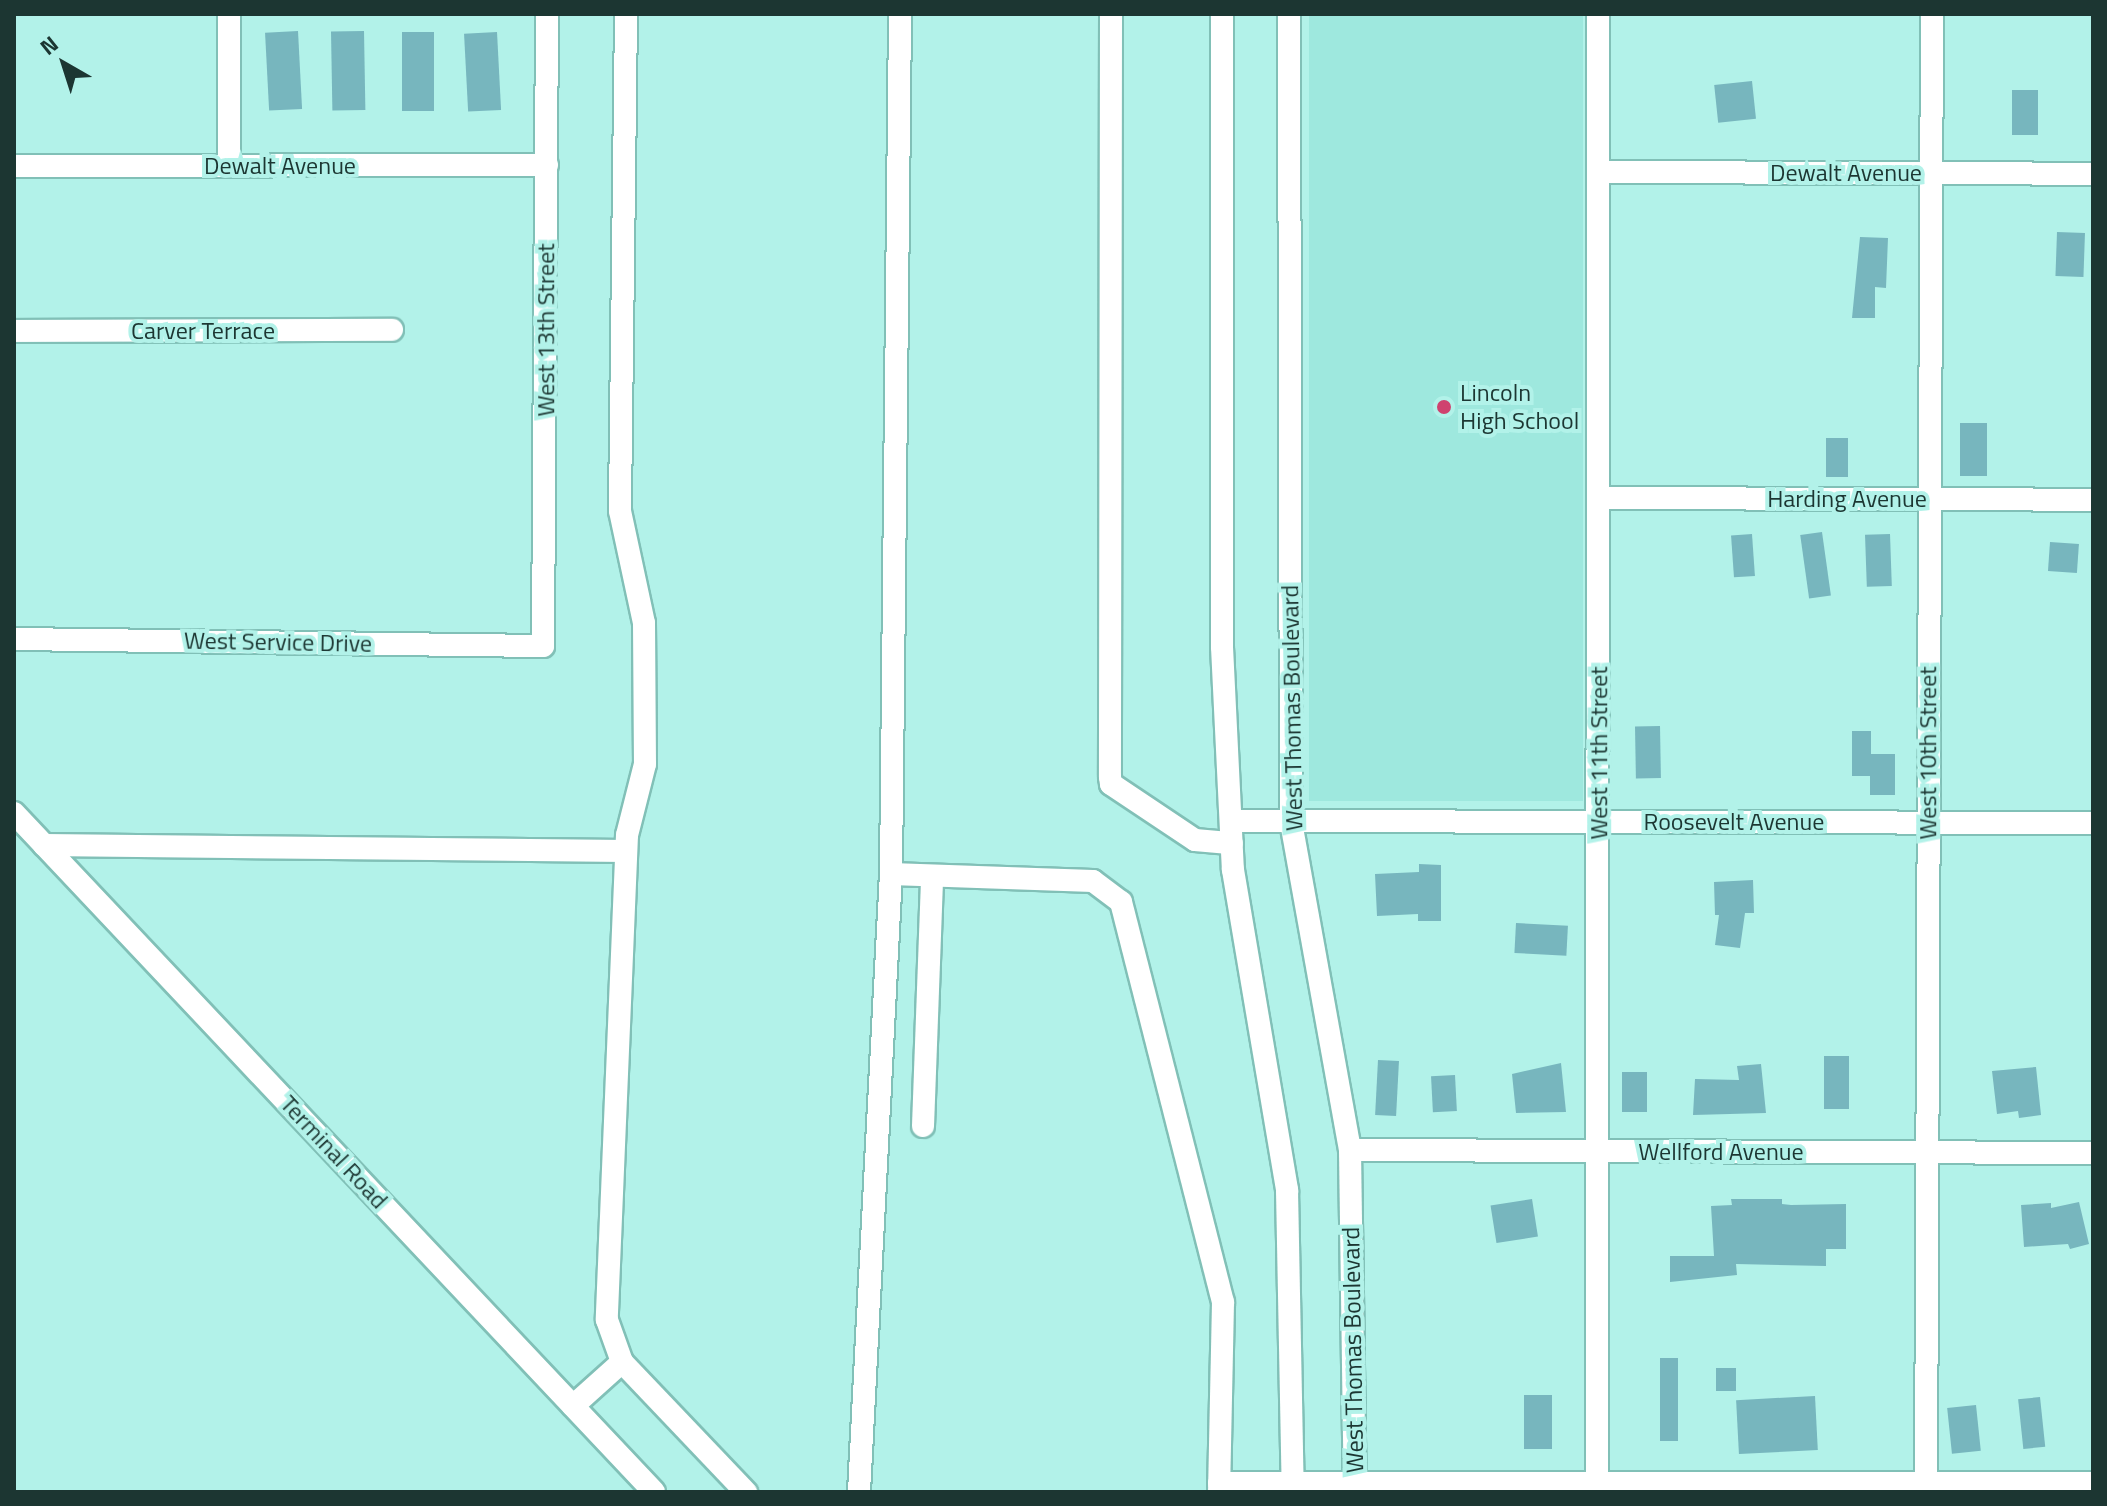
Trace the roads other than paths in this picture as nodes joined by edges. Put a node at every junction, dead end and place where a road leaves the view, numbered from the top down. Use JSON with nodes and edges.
{"nodes":[{"id":1,"x":229,"y":14,"type":"edge"},
{"id":2,"x":547,"y":14,"type":"edge"},
{"id":3,"x":626,"y":14,"type":"edge"},
{"id":4,"x":900,"y":14,"type":"edge"},
{"id":5,"x":1111,"y":14,"type":"edge"},
{"id":6,"x":1222,"y":14,"type":"edge"},
{"id":7,"x":1289,"y":14,"type":"edge"},
{"id":8,"x":1598,"y":14,"type":"edge"},
{"id":9,"x":1932,"y":14,"type":"edge"},
{"id":10,"x":547,"y":165,"type":"junction"},
{"id":11,"x":14,"y":166,"type":"edge"},
{"id":12,"x":229,"y":166,"type":"junction"},
{"id":13,"x":1599,"y":172,"type":"junction"},
{"id":14,"x":1930,"y":174,"type":"junction"},
{"id":15,"x":2093,"y":174,"type":"edge"},
{"id":16,"x":392,"y":330,"type":"dead end"},
{"id":17,"x":14,"y":331,"type":"edge"},
{"id":18,"x":1600,"y":498,"type":"junction"},
{"id":19,"x":1927,"y":499,"type":"junction"},
{"id":20,"x":2093,"y":500,"type":"edge"},
{"id":21,"x":14,"y":639,"type":"edge"},
{"id":22,"x":543,"y":646,"type":"joint"},
{"id":23,"x":14,"y":813,"type":"edge"},
{"id":24,"x":1291,"y":822,"type":"junction"},
{"id":25,"x":1599,"y":822,"type":"junction"},
{"id":26,"x":1928,"y":823,"type":"junction"},
{"id":27,"x":2093,"y":823,"type":"edge"},
{"id":28,"x":1231,"y":832,"type":"junction"},
{"id":29,"x":44,"y":845,"type":"junction"},
{"id":30,"x":626,"y":851,"type":"junction"},
{"id":31,"x":891,"y":874,"type":"junction"},
{"id":32,"x":932,"y":876,"type":"junction"},
{"id":33,"x":923,"y":1126,"type":"dead end"},
{"id":34,"x":1350,"y":1150,"type":"junction"},
{"id":35,"x":1598,"y":1151,"type":"junction"},
{"id":36,"x":1928,"y":1152,"type":"junction"},
{"id":37,"x":2093,"y":1153,"type":"edge"},
{"id":38,"x":622,"y":1362,"type":"junction"},
{"id":39,"x":573,"y":1406,"type":"junction"},
{"id":40,"x":2093,"y":1483,"type":"edge"},
{"id":41,"x":1219,"y":1487,"type":"edge"},
{"id":42,"x":1294,"y":1487,"type":"edge"},
{"id":43,"x":1355,"y":1487,"type":"edge"},
{"id":44,"x":1597,"y":1487,"type":"edge"},
{"id":45,"x":1926,"y":1487,"type":"edge"},
{"id":46,"x":654,"y":1492,"type":"edge"},
{"id":47,"x":746,"y":1492,"type":"edge"},
{"id":48,"x":859,"y":1492,"type":"edge"}],
"edges":[{"from":1,"to":12,"type":"street"},
{"from":2,"to":10,"type":"street","name":"West 13th Street"},
{"from":3,"to":30,"type":"street"},
{"from":4,"to":31,"type":"street"},
{"from":5,"to":28,"type":"street","name":"Roosevelt Avenue"},
{"from":6,"to":28,"type":"street"},
{"from":7,"to":24,"type":"street","name":"West Thomas Boulevard"},
{"from":8,"to":13,"type":"street","name":"West 11th Street"},
{"from":9,"to":14,"type":"street","name":"West 10th Street"},
{"from":10,"to":12,"type":"street","name":"Dewalt Avenue"},
{"from":10,"to":22,"type":"street","name":"West 13th Street"},
{"from":11,"to":12,"type":"street","name":"Dewalt Avenue"},
{"from":13,"to":14,"type":"street","name":"Dewalt Avenue"},
{"from":13,"to":18,"type":"street","name":"West 11th Street"},
{"from":14,"to":15,"type":"street","name":"Dewalt Avenue"},
{"from":14,"to":19,"type":"street","name":"West 10th Street"},
{"from":16,"to":17,"type":"street","name":"Carver Terrace"},
{"from":18,"to":19,"type":"street","name":"Harding Avenue"},
{"from":18,"to":25,"type":"street","name":"West 11th Street"},
{"from":19,"to":20,"type":"street","name":"Harding Avenue"},
{"from":19,"to":26,"type":"street","name":"West 10th Street"},
{"from":21,"to":22,"type":"street","name":"West Service Drive"},
{"from":23,"to":29,"type":"street","name":"Terminal Road"},
{"from":24,"to":25,"type":"street","name":"Roosevelt Avenue"},
{"from":24,"to":28,"type":"street","name":"Roosevelt Avenue"},
{"from":24,"to":34,"type":"street","name":"West Thomas Boulevard"},
{"from":25,"to":26,"type":"street","name":"Roosevelt Avenue"},
{"from":25,"to":35,"type":"street","name":"West 11th Street"},
{"from":26,"to":27,"type":"street","name":"Roosevelt Avenue"},
{"from":26,"to":36,"type":"street","name":"West 10th Street"},
{"from":28,"to":42,"type":"street"},
{"from":29,"to":30,"type":"street"},
{"from":29,"to":39,"type":"street","name":"Terminal Road"},
{"from":30,"to":38,"type":"street"},
{"from":31,"to":32,"type":"street"},
{"from":31,"to":48,"type":"street"},
{"from":32,"to":33,"type":"street"},
{"from":32,"to":41,"type":"street"},
{"from":34,"to":35,"type":"street","name":"Wellford Avenue"},
{"from":34,"to":43,"type":"street","name":"West Thomas Boulevard"},
{"from":35,"to":36,"type":"street","name":"Wellford Avenue"},
{"from":35,"to":44,"type":"street","name":"West 11th Street"},
{"from":36,"to":37,"type":"street","name":"Wellford Avenue"},
{"from":36,"to":45,"type":"street","name":"West 10th Street"},
{"from":38,"to":39,"type":"street"},
{"from":38,"to":47,"type":"street"},
{"from":39,"to":46,"type":"street","name":"Terminal Road"},
{"from":40,"to":45,"type":"street"},
{"from":41,"to":42,"type":"street"},
{"from":42,"to":43,"type":"street"},
{"from":43,"to":44,"type":"street"},
{"from":44,"to":45,"type":"street"}]}
